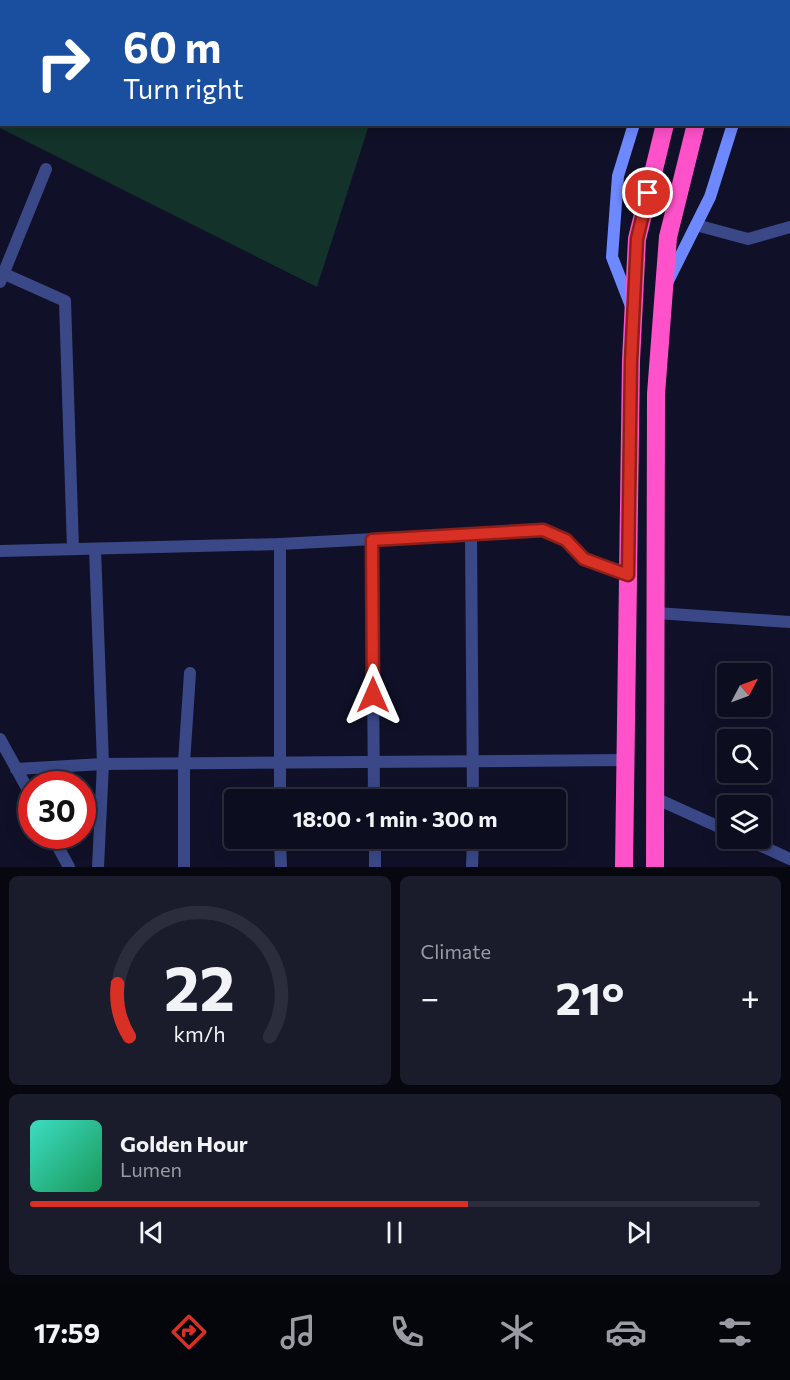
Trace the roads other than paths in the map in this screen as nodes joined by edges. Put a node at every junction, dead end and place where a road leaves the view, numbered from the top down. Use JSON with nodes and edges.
{"nodes":[{"id":1,"x":633,"y":126,"type":"edge"},
{"id":2,"x":665,"y":126,"type":"edge"},
{"id":3,"x":696,"y":126,"type":"edge"},
{"id":4,"x":732,"y":126,"type":"edge"},
{"id":5,"x":46,"y":169,"type":"dead end"},
{"id":6,"x":696,"y":225,"type":"junction"},
{"id":7,"x":790,"y":227,"type":"edge"},
{"id":8,"x":1,"y":276,"type":"edge"},
{"id":9,"x":664,"y":290,"type":"junction"},
{"id":10,"x":633,"y":313,"type":"junction"},
{"id":11,"x":471,"y":534,"type":"junction"},
{"id":12,"x":372,"y":540,"type":"junction"},
{"id":13,"x":280,"y":544,"type":"junction"},
{"id":14,"x":73,"y":549,"type":"junction"},
{"id":15,"x":95,"y":549,"type":"junction"},
{"id":16,"x":0,"y":551,"type":"edge"},
{"id":17,"x":628,"y":575,"type":"junction"},
{"id":18,"x":656,"y":613,"type":"junction"},
{"id":19,"x":790,"y":622,"type":"edge"},
{"id":20,"x":190,"y":673,"type":"dead end"},
{"id":21,"x":0,"y":739,"type":"edge"},
{"id":22,"x":625,"y":760,"type":"junction"},
{"id":23,"x":474,"y":761,"type":"junction"},
{"id":24,"x":374,"y":762,"type":"junction"},
{"id":25,"x":184,"y":763,"type":"junction"},
{"id":26,"x":280,"y":763,"type":"junction"},
{"id":27,"x":103,"y":764,"type":"junction"},
{"id":28,"x":16,"y":769,"type":"junction"},
{"id":29,"x":18,"y":772,"type":"edge"},
{"id":30,"x":280,"y":789,"type":"edge"},
{"id":31,"x":374,"y":789,"type":"edge"},
{"id":32,"x":473,"y":789,"type":"edge"},
{"id":33,"x":656,"y":798,"type":"junction"},
{"id":34,"x":717,"y":826,"type":"edge"},
{"id":35,"x":59,"y":849,"type":"edge"},
{"id":36,"x":280,"y":849,"type":"edge"},
{"id":37,"x":375,"y":849,"type":"edge"},
{"id":38,"x":472,"y":849,"type":"edge"},
{"id":39,"x":768,"y":849,"type":"edge"},
{"id":40,"x":790,"y":859,"type":"edge"},
{"id":41,"x":69,"y":867,"type":"edge"},
{"id":42,"x":98,"y":867,"type":"edge"},
{"id":43,"x":184,"y":867,"type":"edge"},
{"id":44,"x":281,"y":867,"type":"edge"},
{"id":45,"x":375,"y":867,"type":"edge"},
{"id":46,"x":472,"y":867,"type":"edge"},
{"id":47,"x":624,"y":867,"type":"edge"},
{"id":48,"x":655,"y":867,"type":"edge"}],
"edges":[{"from":1,"to":10,"type":"street"},
{"from":2,"to":10,"type":"highway"},
{"from":3,"to":9,"type":"highway"},
{"from":4,"to":6,"type":"street"},
{"from":5,"to":8,"type":"street"},
{"from":6,"to":7,"type":"street"},
{"from":6,"to":9,"type":"street"},
{"from":8,"to":14,"type":"street"},
{"from":9,"to":18,"type":"highway"},
{"from":10,"to":17,"type":"highway"},
{"from":11,"to":12,"type":"street"},
{"from":11,"to":17,"type":"street"},
{"from":11,"to":23,"type":"street"},
{"from":12,"to":13,"type":"street"},
{"from":12,"to":24,"type":"street"},
{"from":13,"to":15,"type":"street"},
{"from":13,"to":26,"type":"street"},
{"from":14,"to":15,"type":"street"},
{"from":14,"to":16,"type":"street"},
{"from":15,"to":27,"type":"street"},
{"from":17,"to":22,"type":"highway"},
{"from":18,"to":19,"type":"street"},
{"from":18,"to":33,"type":"highway"},
{"from":20,"to":25,"type":"street"},
{"from":21,"to":28,"type":"street"},
{"from":22,"to":23,"type":"street"},
{"from":22,"to":47,"type":"highway"},
{"from":23,"to":24,"type":"street"},
{"from":23,"to":32,"type":"street"},
{"from":24,"to":26,"type":"street"},
{"from":24,"to":31,"type":"street"},
{"from":25,"to":26,"type":"street"},
{"from":25,"to":27,"type":"street"},
{"from":25,"to":43,"type":"street"},
{"from":26,"to":30,"type":"street"},
{"from":27,"to":28,"type":"street"},
{"from":27,"to":42,"type":"street"},
{"from":28,"to":29,"type":"street"},
{"from":33,"to":34,"type":"street"},
{"from":33,"to":48,"type":"highway"},
{"from":35,"to":41,"type":"street"},
{"from":36,"to":44,"type":"street"},
{"from":37,"to":45,"type":"street"},
{"from":38,"to":46,"type":"street"},
{"from":39,"to":40,"type":"street"}]}
